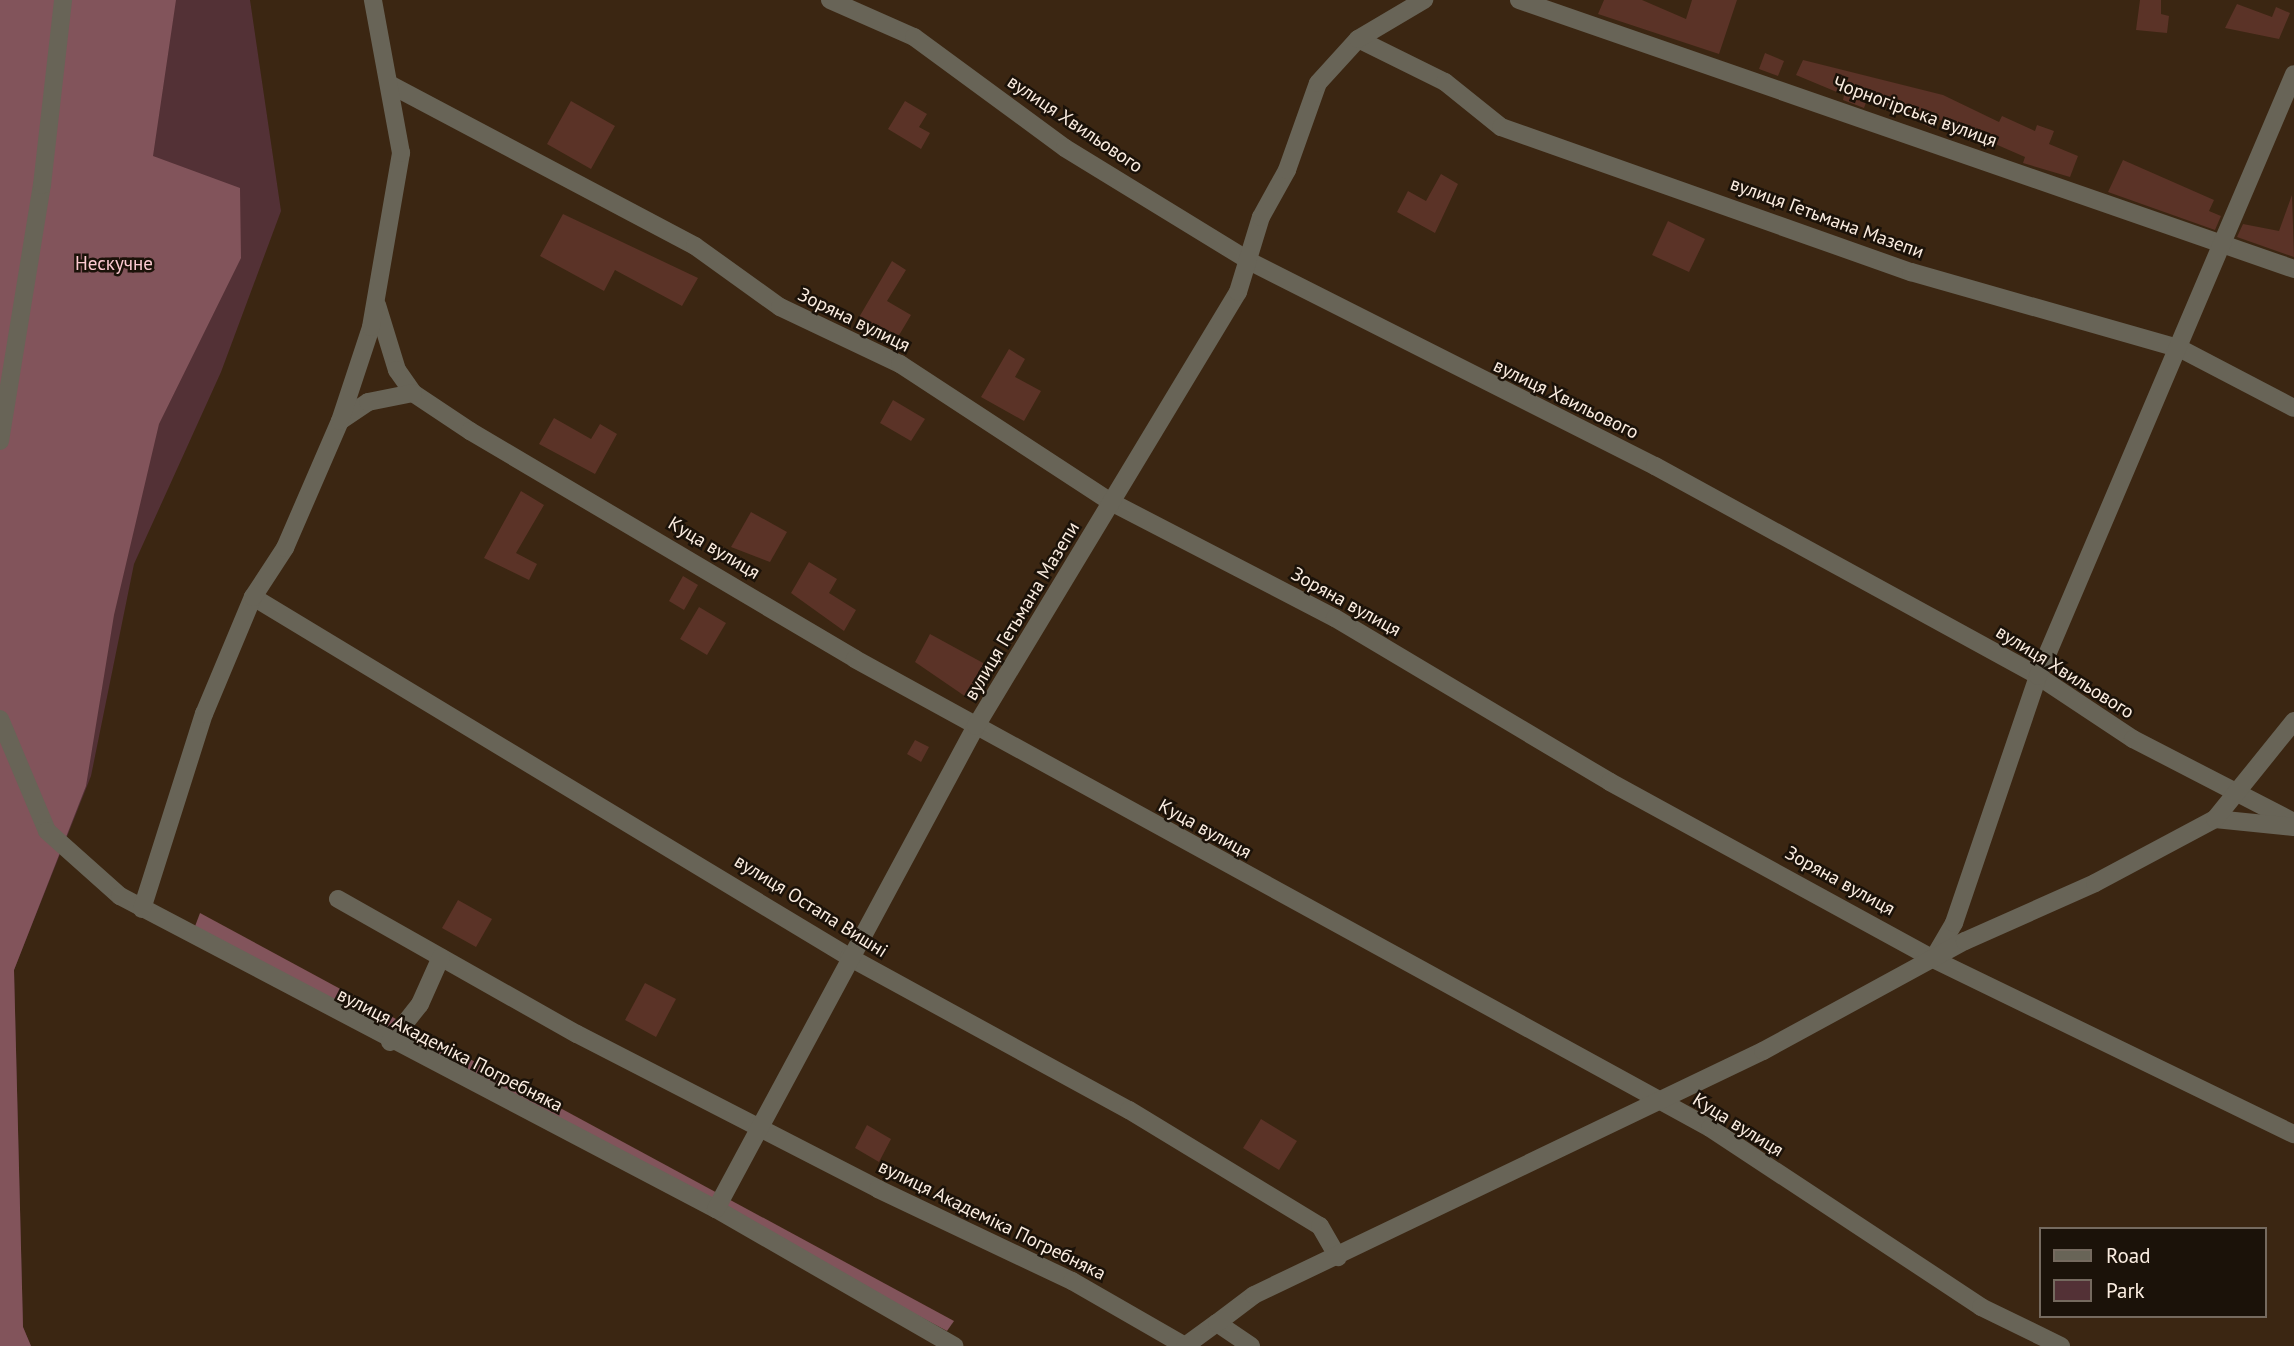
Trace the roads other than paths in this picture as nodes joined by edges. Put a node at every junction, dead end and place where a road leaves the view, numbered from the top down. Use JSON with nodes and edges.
{"nodes":[{"id":1,"x":63,"y":0,"type":"edge"},
{"id":2,"x":373,"y":0,"type":"edge"},
{"id":3,"x":830,"y":0,"type":"edge"},
{"id":4,"x":1424,"y":0,"type":"edge"},
{"id":5,"x":1519,"y":0,"type":"edge"},
{"id":6,"x":1358,"y":39,"type":"junction"},
{"id":7,"x":2294,"y":74,"type":"edge"},
{"id":8,"x":391,"y":85,"type":"junction"},
{"id":9,"x":2225,"y":246,"type":"junction"},
{"id":10,"x":1251,"y":262,"type":"junction"},
{"id":11,"x":2294,"y":270,"type":"edge"},
{"id":12,"x":377,"y":305,"type":"junction"},
{"id":13,"x":2181,"y":349,"type":"junction"},
{"id":14,"x":413,"y":393,"type":"junction"},
{"id":15,"x":2294,"y":408,"type":"edge"},
{"id":16,"x":340,"y":421,"type":"junction"},
{"id":17,"x":0,"y":440,"type":"edge"},
{"id":18,"x":1111,"y":502,"type":"junction"},
{"id":19,"x":253,"y":597,"type":"junction"},
{"id":20,"x":2038,"y":676,"type":"junction"},
{"id":21,"x":0,"y":719,"type":"edge"},
{"id":22,"x":2294,"y":721,"type":"edge"},
{"id":23,"x":976,"y":726,"type":"junction"},
{"id":24,"x":2236,"y":788,"type":"junction"},
{"id":25,"x":2215,"y":820,"type":"junction"},
{"id":26,"x":2294,"y":824,"type":"edge"},
{"id":27,"x":338,"y":899,"type":"dead end"},
{"id":28,"x":142,"y":909,"type":"junction"},
{"id":29,"x":441,"y":957,"type":"junction"},
{"id":30,"x":849,"y":957,"type":"junction"},
{"id":31,"x":1933,"y":959,"type":"junction"},
{"id":32,"x":390,"y":1042,"type":"junction"},
{"id":33,"x":1653,"y":1101,"type":"junction"},
{"id":34,"x":756,"y":1127,"type":"junction"},
{"id":35,"x":2294,"y":1134,"type":"edge"},
{"id":36,"x":716,"y":1209,"type":"junction"},
{"id":37,"x":1338,"y":1257,"type":"junction"},
{"id":38,"x":1217,"y":1322,"type":"junction"},
{"id":39,"x":954,"y":1346,"type":"edge"},
{"id":40,"x":1185,"y":1346,"type":"edge"},
{"id":41,"x":1251,"y":1346,"type":"edge"},
{"id":42,"x":2061,"y":1346,"type":"edge"}],
"edges":[{"from":1,"to":17,"type":"street"},
{"from":2,"to":8,"type":"street"},
{"from":3,"to":10,"type":"street","name":"вулиця Хвильового"},
{"from":4,"to":6,"type":"street","name":"вулиця Гетьмана Мазепи"},
{"from":5,"to":9,"type":"street","name":"Чорногірська вулиця"},
{"from":6,"to":10,"type":"street","name":"вулиця Гетьмана Мазепи"},
{"from":6,"to":13,"type":"street","name":"вулиця Гетьмана Мазепи"},
{"from":7,"to":9,"type":"street"},
{"from":8,"to":12,"type":"street"},
{"from":8,"to":18,"type":"street","name":"Зоряна вулиця"},
{"from":9,"to":11,"type":"street","name":"Чорногірська вулиця"},
{"from":9,"to":13,"type":"street"},
{"from":10,"to":18,"type":"street","name":"вулиця Гетьмана Мазепи"},
{"from":10,"to":20,"type":"street","name":"вулиця Хвильового"},
{"from":12,"to":14,"type":"street","name":"Куца вулиця"},
{"from":12,"to":16,"type":"street"},
{"from":13,"to":15,"type":"street","name":"вулиця Гетьмана Мазепи"},
{"from":13,"to":20,"type":"street"},
{"from":14,"to":16,"type":"street"},
{"from":14,"to":23,"type":"street","name":"Куца вулиця"},
{"from":16,"to":19,"type":"street"},
{"from":18,"to":23,"type":"street","name":"вулиця Гетьмана Мазепи"},
{"from":18,"to":31,"type":"street","name":"Зоряна вулиця"},
{"from":19,"to":28,"type":"street"},
{"from":19,"to":30,"type":"street","name":"вулиця Остапа Вишні"},
{"from":20,"to":24,"type":"street","name":"вулиця Хвильового"},
{"from":20,"to":31,"type":"street"},
{"from":21,"to":28,"type":"street","name":"вулиця Академіка Погребняка"},
{"from":22,"to":24,"type":"street"},
{"from":23,"to":30,"type":"street","name":"вулиця Гетьмана Мазепи"},
{"from":23,"to":33,"type":"street","name":"Куца вулиця"},
{"from":24,"to":25,"type":"street"},
{"from":24,"to":26,"type":"street","name":"вулиця Хвильового"},
{"from":25,"to":26,"type":"street"},
{"from":25,"to":31,"type":"street","name":"вулиця Академіка Погребняка"},
{"from":27,"to":29,"type":"street","name":"вулиця Академіка Погребняка"},
{"from":28,"to":32,"type":"street","name":"вулиця Академіка Погребняка"},
{"from":29,"to":32,"type":"street"},
{"from":29,"to":34,"type":"street","name":"вулиця Академіка Погребняка"},
{"from":30,"to":34,"type":"street","name":"вулиця Гетьмана Мазепи"},
{"from":30,"to":37,"type":"street","name":"вулиця Остапа Вишні"},
{"from":31,"to":33,"type":"street","name":"вулиця Академіка Погребняка"},
{"from":31,"to":35,"type":"street","name":"Зоряна вулиця"},
{"from":32,"to":36,"type":"street","name":"вулиця Академіка Погребняка"},
{"from":33,"to":37,"type":"street","name":"вулиця Академіка Погребняка"},
{"from":33,"to":42,"type":"street","name":"Куца вулиця"},
{"from":34,"to":36,"type":"street","name":"вулиця Гетьмана Мазепи"},
{"from":34,"to":40,"type":"street","name":"вулиця Академіка Погребняка"},
{"from":36,"to":39,"type":"street","name":"вулиця Академіка Погребняка"},
{"from":37,"to":38,"type":"street","name":"вулиця Академіка Погребняка"},
{"from":38,"to":40,"type":"street","name":"вулиця Академіка Погребняка"},
{"from":38,"to":41,"type":"street"}]}
